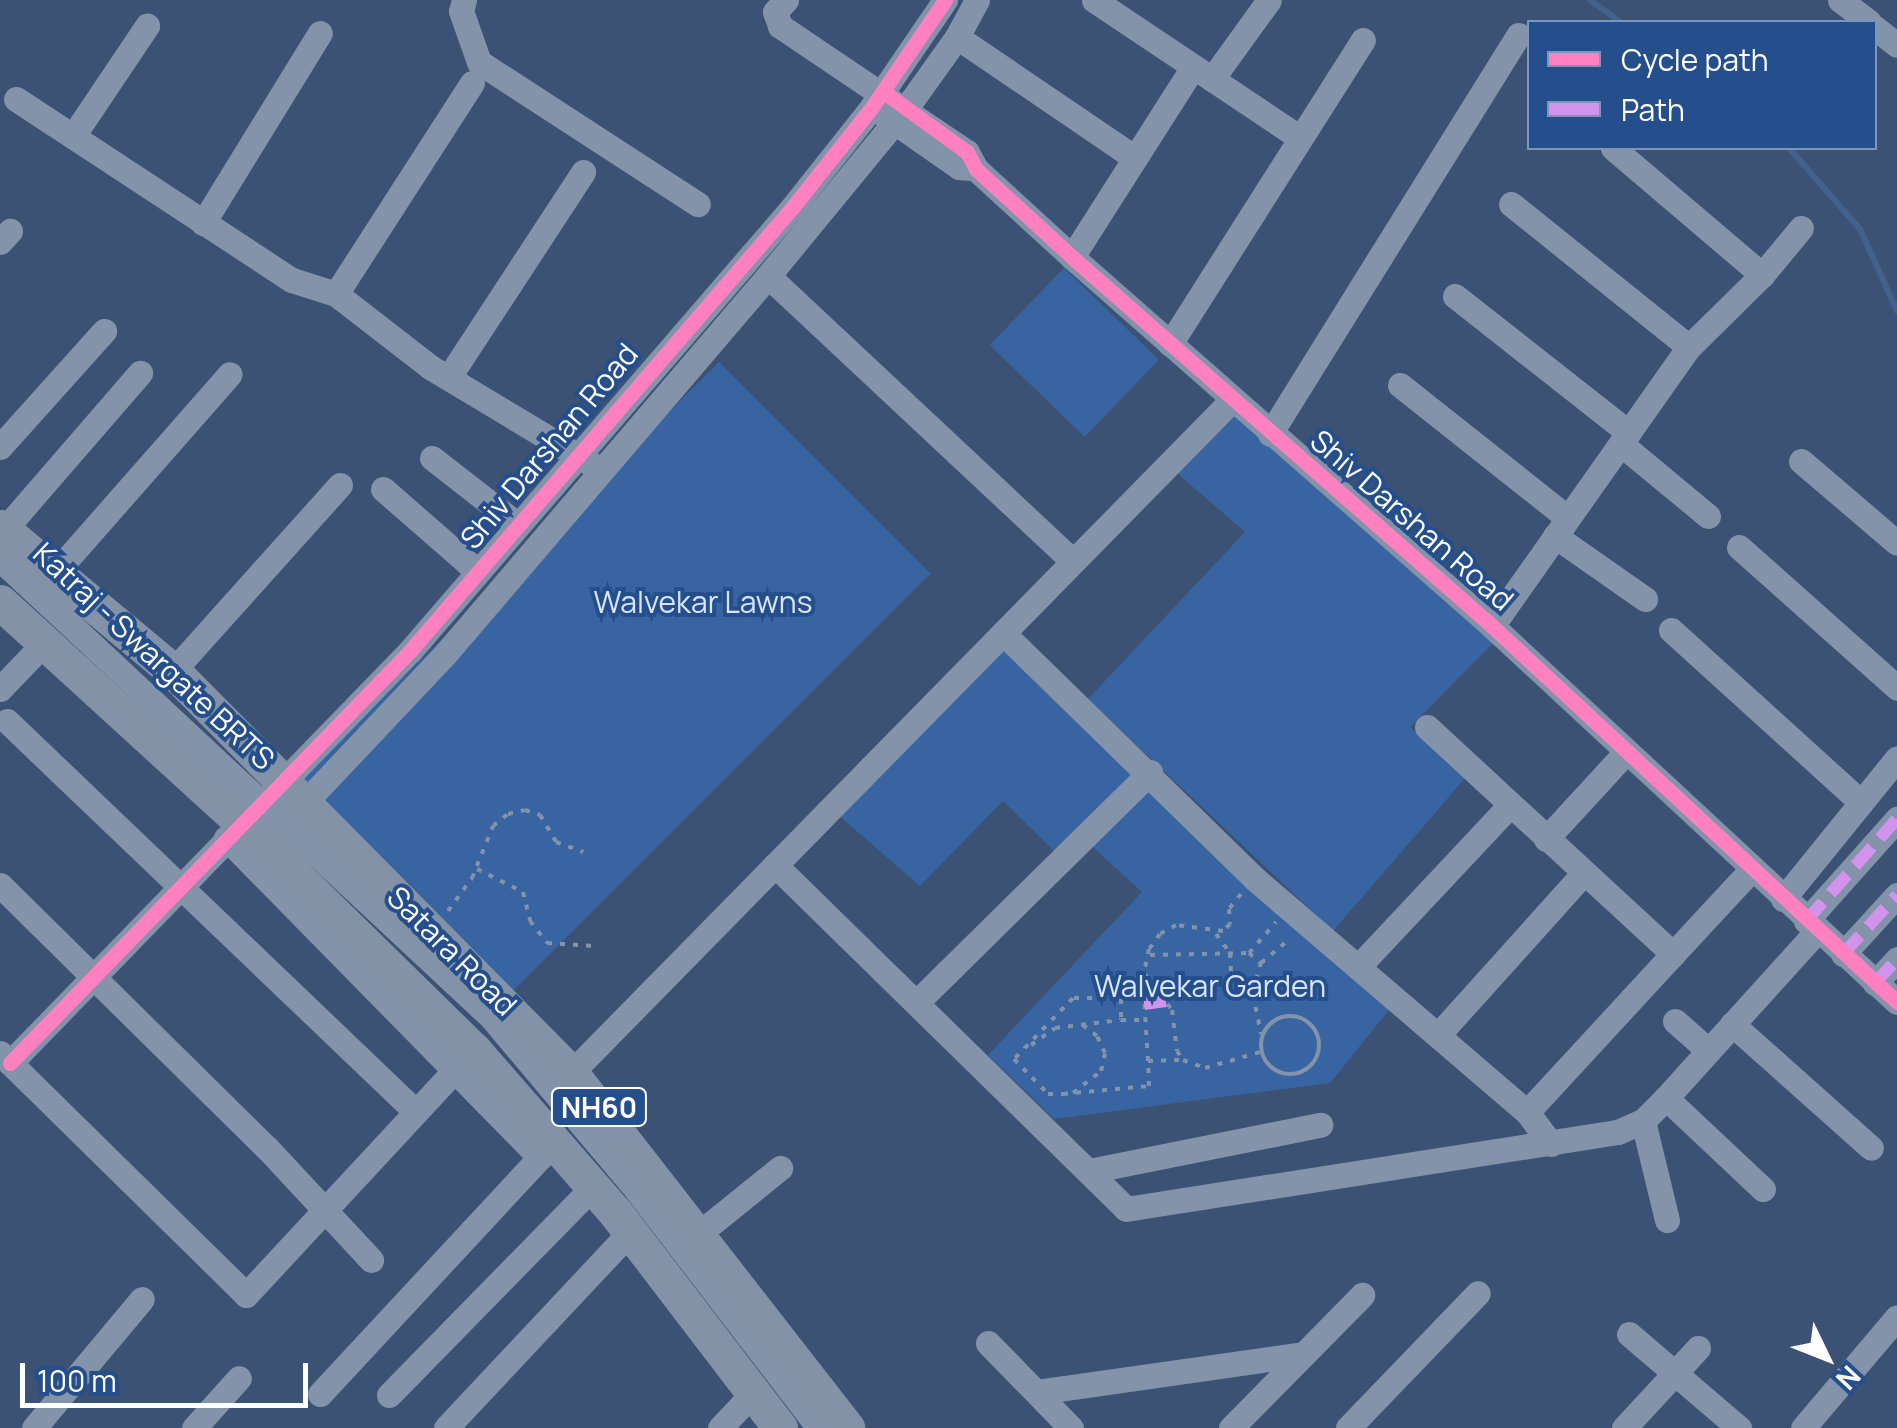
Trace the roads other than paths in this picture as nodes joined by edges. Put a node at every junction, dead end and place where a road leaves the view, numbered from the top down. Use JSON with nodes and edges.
{"nodes":[{"id":1,"x":464,"y":0,"type":"edge"},
{"id":2,"x":786,"y":0,"type":"edge"},
{"id":3,"x":946,"y":0,"type":"edge"},
{"id":4,"x":976,"y":0,"type":"edge"},
{"id":5,"x":1094,"y":0,"type":"edge"},
{"id":6,"x":1269,"y":0,"type":"edge"},
{"id":7,"x":1840,"y":0,"type":"edge"},
{"id":8,"x":1866,"y":20,"type":"edge"},
{"id":9,"x":147,"y":26,"type":"dead end"},
{"id":10,"x":1877,"y":29,"type":"edge"},
{"id":11,"x":320,"y":33,"type":"dead end"},
{"id":12,"x":1518,"y":35,"type":"dead end"},
{"id":13,"x":957,"y":38,"type":"junction"},
{"id":14,"x":1363,"y":40,"type":"dead end"},
{"id":15,"x":1897,"y":45,"type":"edge"},
{"id":16,"x":1203,"y":73,"type":"junction"},
{"id":17,"x":472,"y":83,"type":"dead end"},
{"id":18,"x":16,"y":99,"type":"dead end"},
{"id":19,"x":878,"y":100,"type":"junction"},
{"id":20,"x":901,"y":115,"type":"junction"},
{"id":21,"x":73,"y":136,"type":"junction"},
{"id":22,"x":1300,"y":138,"type":"junction"},
{"id":23,"x":1615,"y":150,"type":"edge"},
{"id":24,"x":1135,"y":158,"type":"junction"},
{"id":25,"x":583,"y":172,"type":"dead end"},
{"id":26,"x":698,"y":204,"type":"dead end"},
{"id":27,"x":1511,"y":204,"type":"dead end"},
{"id":28,"x":203,"y":223,"type":"junction"},
{"id":29,"x":1801,"y":228,"type":"dead end"},
{"id":30,"x":1072,"y":257,"type":"junction"},
{"id":31,"x":1762,"y":275,"type":"junction"},
{"id":32,"x":768,"y":276,"type":"junction"},
{"id":33,"x":336,"y":294,"type":"junction"},
{"id":34,"x":1455,"y":296,"type":"dead end"},
{"id":35,"x":104,"y":331,"type":"dead end"},
{"id":36,"x":1170,"y":344,"type":"junction"},
{"id":37,"x":1689,"y":347,"type":"junction"},
{"id":38,"x":140,"y":373,"type":"dead end"},
{"id":39,"x":230,"y":374,"type":"dead end"},
{"id":40,"x":449,"y":378,"type":"junction"},
{"id":41,"x":1400,"y":386,"type":"dead end"},
{"id":42,"x":1232,"y":400,"type":"junction"},
{"id":43,"x":1270,"y":434,"type":"junction"},
{"id":44,"x":1625,"y":438,"type":"junction"},
{"id":45,"x":0,"y":447,"type":"edge"},
{"id":46,"x":578,"y":455,"type":"junction"},
{"id":47,"x":432,"y":458,"type":"dead end"},
{"id":48,"x":1801,"y":461,"type":"dead end"},
{"id":49,"x":603,"y":471,"type":"junction"},
{"id":50,"x":340,"y":485,"type":"dead end"},
{"id":51,"x":383,"y":488,"type":"dead end"},
{"id":52,"x":1708,"y":516,"type":"dead end"},
{"id":53,"x":518,"y":525,"type":"junction"},
{"id":54,"x":1562,"y":527,"type":"junction"},
{"id":55,"x":1,"y":539,"type":"edge"},
{"id":56,"x":1897,"y":542,"type":"edge"},
{"id":57,"x":1739,"y":547,"type":"dead end"},
{"id":58,"x":1073,"y":561,"type":"junction"},
{"id":59,"x":478,"y":572,"type":"junction"},
{"id":60,"x":54,"y":574,"type":"junction"},
{"id":61,"x":1645,"y":600,"type":"dead end"},
{"id":62,"x":0,"y":602,"type":"edge"},
{"id":63,"x":1492,"y":626,"type":"junction"},
{"id":64,"x":1672,"y":630,"type":"dead end"},
{"id":65,"x":1003,"y":633,"type":"junction"},
{"id":66,"x":45,"y":642,"type":"junction"},
{"id":67,"x":174,"y":671,"type":"junction"},
{"id":68,"x":5,"y":673,"type":"edge"},
{"id":69,"x":1897,"y":688,"type":"edge"},
{"id":70,"x":7,"y":721,"type":"dead end"},
{"id":71,"x":1427,"y":727,"type":"dead end"},
{"id":72,"x":1626,"y":752,"type":"junction"},
{"id":73,"x":1897,"y":758,"type":"edge"},
{"id":74,"x":1150,"y":772,"type":"junction"},
{"id":75,"x":1861,"y":802,"type":"junction"},
{"id":76,"x":1510,"y":805,"type":"junction"},
{"id":77,"x":267,"y":816,"type":"junction"},
{"id":78,"x":1897,"y":819,"type":"edge"},
{"id":79,"x":1546,"y":839,"type":"junction"},
{"id":80,"x":775,"y":865,"type":"junction"},
{"id":81,"x":1752,"y":870,"type":"junction"},
{"id":82,"x":1583,"y":874,"type":"junction"},
{"id":83,"x":179,"y":884,"type":"junction"},
{"id":84,"x":0,"y":885,"type":"edge"},
{"id":85,"x":1897,"y":896,"type":"edge"},
{"id":86,"x":1783,"y":899,"type":"junction"},
{"id":87,"x":1811,"y":926,"type":"junction"},
{"id":88,"x":1673,"y":954,"type":"junction"},
{"id":89,"x":1842,"y":954,"type":"junction"},
{"id":90,"x":1897,"y":959,"type":"edge"},
{"id":91,"x":1358,"y":968,"type":"junction"},
{"id":92,"x":96,"y":977,"type":"junction"},
{"id":93,"x":1876,"y":983,"type":"junction"},
{"id":94,"x":918,"y":1001,"type":"junction"},
{"id":95,"x":1897,"y":1002,"type":"edge"},
{"id":96,"x":1675,"y":1021,"type":"dead end"},
{"id":97,"x":1732,"y":1024,"type":"junction"},
{"id":98,"x":1438,"y":1034,"type":"junction"},
{"id":99,"x":1709,"y":1051,"type":"junction"},
{"id":100,"x":5,"y":1058,"type":"edge"},
{"id":101,"x":464,"y":1060,"type":"junction"},
{"id":102,"x":571,"y":1073,"type":"junction"},
{"id":103,"x":1666,"y":1098,"type":"junction"},
{"id":104,"x":416,"y":1111,"type":"junction"},
{"id":105,"x":1528,"y":1112,"type":"junction"},
{"id":106,"x":1643,"y":1120,"type":"junction"},
{"id":107,"x":1320,"y":1125,"type":"dead end"},
{"id":108,"x":1552,"y":1144,"type":"junction"},
{"id":109,"x":1871,"y":1148,"type":"dead end"},
{"id":110,"x":548,"y":1149,"type":"junction"},
{"id":111,"x":780,"y":1168,"type":"dead end"},
{"id":112,"x":1089,"y":1171,"type":"junction"},
{"id":113,"x":594,"y":1186,"type":"junction"},
{"id":114,"x":1764,"y":1190,"type":"dead end"},
{"id":115,"x":324,"y":1208,"type":"junction"},
{"id":116,"x":1667,"y":1220,"type":"dead end"},
{"id":117,"x":630,"y":1232,"type":"junction"},
{"id":118,"x":697,"y":1235,"type":"junction"},
{"id":119,"x":372,"y":1260,"type":"dead end"},
{"id":120,"x":1478,"y":1293,"type":"dead end"},
{"id":121,"x":1362,"y":1295,"type":"dead end"},
{"id":122,"x":142,"y":1300,"type":"dead end"},
{"id":123,"x":1897,"y":1317,"type":"edge"},
{"id":124,"x":1629,"y":1334,"type":"dead end"},
{"id":125,"x":988,"y":1343,"type":"dead end"},
{"id":126,"x":1698,"y":1348,"type":"dead end"},
{"id":127,"x":1303,"y":1354,"type":"junction"},
{"id":128,"x":1675,"y":1373,"type":"junction"},
{"id":129,"x":239,"y":1378,"type":"dead end"},
{"id":130,"x":1037,"y":1392,"type":"junction"},
{"id":131,"x":753,"y":1393,"type":"junction"},
{"id":132,"x":320,"y":1394,"type":"dead end"},
{"id":133,"x":388,"y":1395,"type":"dead end"},
{"id":134,"x":1066,"y":1427,"type":"edge"},
{"id":135,"x":34,"y":1428,"type":"edge"},
{"id":136,"x":194,"y":1428,"type":"edge"},
{"id":137,"x":446,"y":1428,"type":"edge"},
{"id":138,"x":720,"y":1428,"type":"edge"},
{"id":139,"x":780,"y":1428,"type":"edge"},
{"id":140,"x":819,"y":1428,"type":"edge"},
{"id":141,"x":848,"y":1428,"type":"edge"},
{"id":142,"x":1231,"y":1428,"type":"edge"},
{"id":143,"x":1348,"y":1428,"type":"edge"},
{"id":144,"x":1624,"y":1428,"type":"edge"},
{"id":145,"x":1738,"y":1428,"type":"edge"},
{"id":146,"x":1803,"y":1428,"type":"edge"}],
"edges":[{"from":1,"to":26,"type":"street"},
{"from":2,"to":19,"type":"street"},
{"from":3,"to":19,"type":"street","name":"Shiv Darshan Road"},
{"from":4,"to":13,"type":"street","name":"Shiv Darshan Road"},
{"from":5,"to":16,"type":"street"},
{"from":6,"to":16,"type":"street"},
{"from":7,"to":8,"type":"street"},
{"from":9,"to":21,"type":"street"},
{"from":10,"to":15,"type":"street"},
{"from":11,"to":28,"type":"street"},
{"from":12,"to":43,"type":"street"},
{"from":13,"to":20,"type":"street","name":"Shiv Darshan Road"},
{"from":13,"to":24,"type":"street"},
{"from":14,"to":22,"type":"street"},
{"from":16,"to":22,"type":"street"},
{"from":16,"to":24,"type":"street"},
{"from":17,"to":33,"type":"street"},
{"from":18,"to":21,"type":"street"},
{"from":19,"to":20,"type":"street","name":"Shiv Darshan Road"},
{"from":19,"to":46,"type":"street","name":"Shiv Darshan Road"},
{"from":20,"to":30,"type":"street","name":"Shiv Darshan Road"},
{"from":20,"to":32,"type":"street","name":"Shiv Darshan Road"},
{"from":21,"to":28,"type":"street"},
{"from":22,"to":36,"type":"street"},
{"from":23,"to":31,"type":"street"},
{"from":24,"to":30,"type":"street"},
{"from":25,"to":40,"type":"street"},
{"from":27,"to":37,"type":"street"},
{"from":28,"to":33,"type":"street"},
{"from":29,"to":31,"type":"street"},
{"from":30,"to":36,"type":"street","name":"Shiv Darshan Road"},
{"from":31,"to":37,"type":"street"},
{"from":32,"to":49,"type":"street","name":"Shiv Darshan Road"},
{"from":32,"to":58,"type":"street"},
{"from":33,"to":40,"type":"street"},
{"from":34,"to":44,"type":"street"},
{"from":35,"to":45,"type":"street"},
{"from":36,"to":42,"type":"street","name":"Shiv Darshan Road"},
{"from":37,"to":44,"type":"street"},
{"from":38,"to":55,"type":"street"},
{"from":39,"to":60,"type":"street"},
{"from":40,"to":46,"type":"street"},
{"from":41,"to":54,"type":"street"},
{"from":42,"to":43,"type":"street","name":"Shiv Darshan Road"},
{"from":42,"to":58,"type":"street"},
{"from":43,"to":63,"type":"street","name":"Shiv Darshan Road"},
{"from":44,"to":52,"type":"street"},
{"from":44,"to":54,"type":"street"},
{"from":46,"to":49,"type":"street"},
{"from":46,"to":53,"type":"street","name":"Shiv Darshan Road"},
{"from":47,"to":53,"type":"street"},
{"from":48,"to":56,"type":"street"},
{"from":49,"to":77,"type":"street","name":"Shiv Darshan Road"},
{"from":50,"to":67,"type":"street"},
{"from":51,"to":59,"type":"street"},
{"from":53,"to":59,"type":"street","name":"Shiv Darshan Road"},
{"from":54,"to":61,"type":"street"},
{"from":54,"to":63,"type":"street"},
{"from":55,"to":60,"type":"highway","name":"Satara Road","number":"NH60"},
{"from":55,"to":77,"type":"street","name":"Katraj - Swargate BRTS"},
{"from":57,"to":69,"type":"street"},
{"from":58,"to":65,"type":"street"},
{"from":59,"to":77,"type":"street","name":"Shiv Darshan Road"},
{"from":60,"to":67,"type":"highway","name":"Satara Road","number":"NH60"},
{"from":62,"to":66,"type":"highway","name":"Satara Road","number":"NH60"},
{"from":63,"to":72,"type":"street","name":"Shiv Darshan Road"},
{"from":64,"to":75,"type":"street"},
{"from":65,"to":74,"type":"street"},
{"from":65,"to":80,"type":"street"},
{"from":66,"to":68,"type":"street"},
{"from":66,"to":77,"type":"highway","name":"Satara Road","number":"NH60"},
{"from":67,"to":77,"type":"highway","name":"Satara Road","number":"NH60"},
{"from":70,"to":83,"type":"street"},
{"from":71,"to":76,"type":"street"},
{"from":72,"to":79,"type":"street"},
{"from":72,"to":81,"type":"street","name":"Shiv Darshan Road"},
{"from":73,"to":75,"type":"street"},
{"from":74,"to":91,"type":"street"},
{"from":74,"to":94,"type":"street"},
{"from":75,"to":86,"type":"street"},
{"from":76,"to":79,"type":"street"},
{"from":76,"to":91,"type":"street"},
{"from":77,"to":83,"type":"street"},
{"from":77,"to":101,"type":"highway","name":"Satara Road","number":"NH60"},
{"from":77,"to":102,"type":"highway","name":"Satara Road","number":"NH60"},
{"from":77,"to":140,"type":"street","name":"Katraj - Swargate BRTS"},
{"from":78,"to":87,"type":"street"},
{"from":79,"to":82,"type":"street"},
{"from":80,"to":94,"type":"street"},
{"from":80,"to":102,"type":"street"},
{"from":81,"to":86,"type":"street","name":"Shiv Darshan Road"},
{"from":81,"to":88,"type":"street"},
{"from":82,"to":88,"type":"street"},
{"from":82,"to":98,"type":"street"},
{"from":83,"to":92,"type":"street"},
{"from":83,"to":104,"type":"street"},
{"from":84,"to":92,"type":"street"},
{"from":85,"to":89,"type":"street"},
{"from":86,"to":87,"type":"street","name":"Shiv Darshan Road"},
{"from":87,"to":89,"type":"street","name":"Shiv Darshan Road"},
{"from":87,"to":97,"type":"street"},
{"from":88,"to":105,"type":"street"},
{"from":89,"to":93,"type":"street","name":"Shiv Darshan Road"},
{"from":90,"to":93,"type":"street"},
{"from":91,"to":98,"type":"street"},
{"from":92,"to":100,"type":"street"},
{"from":92,"to":115,"type":"street"},
{"from":93,"to":95,"type":"street","name":"Shiv Darshan Road"},
{"from":94,"to":112,"type":"street"},
{"from":96,"to":99,"type":"street"},
{"from":97,"to":99,"type":"street"},
{"from":97,"to":109,"type":"street"},
{"from":98,"to":105,"type":"street"},
{"from":99,"to":103,"type":"street"},
{"from":100,"to":115,"type":"street"},
{"from":101,"to":104,"type":"street"},
{"from":101,"to":110,"type":"highway","name":"Satara Road","number":"NH60"},
{"from":102,"to":118,"type":"highway","name":"Satara Road","number":"NH60"},
{"from":103,"to":106,"type":"street"},
{"from":103,"to":114,"type":"street"},
{"from":104,"to":115,"type":"street"},
{"from":105,"to":108,"type":"street"},
{"from":106,"to":108,"type":"street"},
{"from":106,"to":116,"type":"street"},
{"from":107,"to":112,"type":"street"},
{"from":108,"to":112,"type":"street"},
{"from":110,"to":113,"type":"highway","name":"Satara Road","number":"NH60"},
{"from":110,"to":132,"type":"street"},
{"from":111,"to":118,"type":"street"},
{"from":113,"to":117,"type":"highway","name":"Satara Road","number":"NH60"},
{"from":113,"to":133,"type":"street"},
{"from":115,"to":119,"type":"street"},
{"from":117,"to":131,"type":"highway","name":"Satara Road","number":"NH60"},
{"from":117,"to":137,"type":"street"},
{"from":118,"to":141,"type":"highway","name":"Satara Road","number":"NH60"},
{"from":120,"to":143,"type":"street"},
{"from":121,"to":127,"type":"street"},
{"from":122,"to":135,"type":"street"},
{"from":123,"to":146,"type":"street"},
{"from":124,"to":128,"type":"street"},
{"from":125,"to":130,"type":"street"},
{"from":126,"to":128,"type":"street"},
{"from":127,"to":130,"type":"street"},
{"from":127,"to":142,"type":"street"},
{"from":128,"to":144,"type":"street"},
{"from":128,"to":145,"type":"street"},
{"from":129,"to":136,"type":"street"},
{"from":130,"to":134,"type":"street"},
{"from":131,"to":138,"type":"street"},
{"from":131,"to":139,"type":"highway","name":"Satara Road","number":"NH60"}]}
